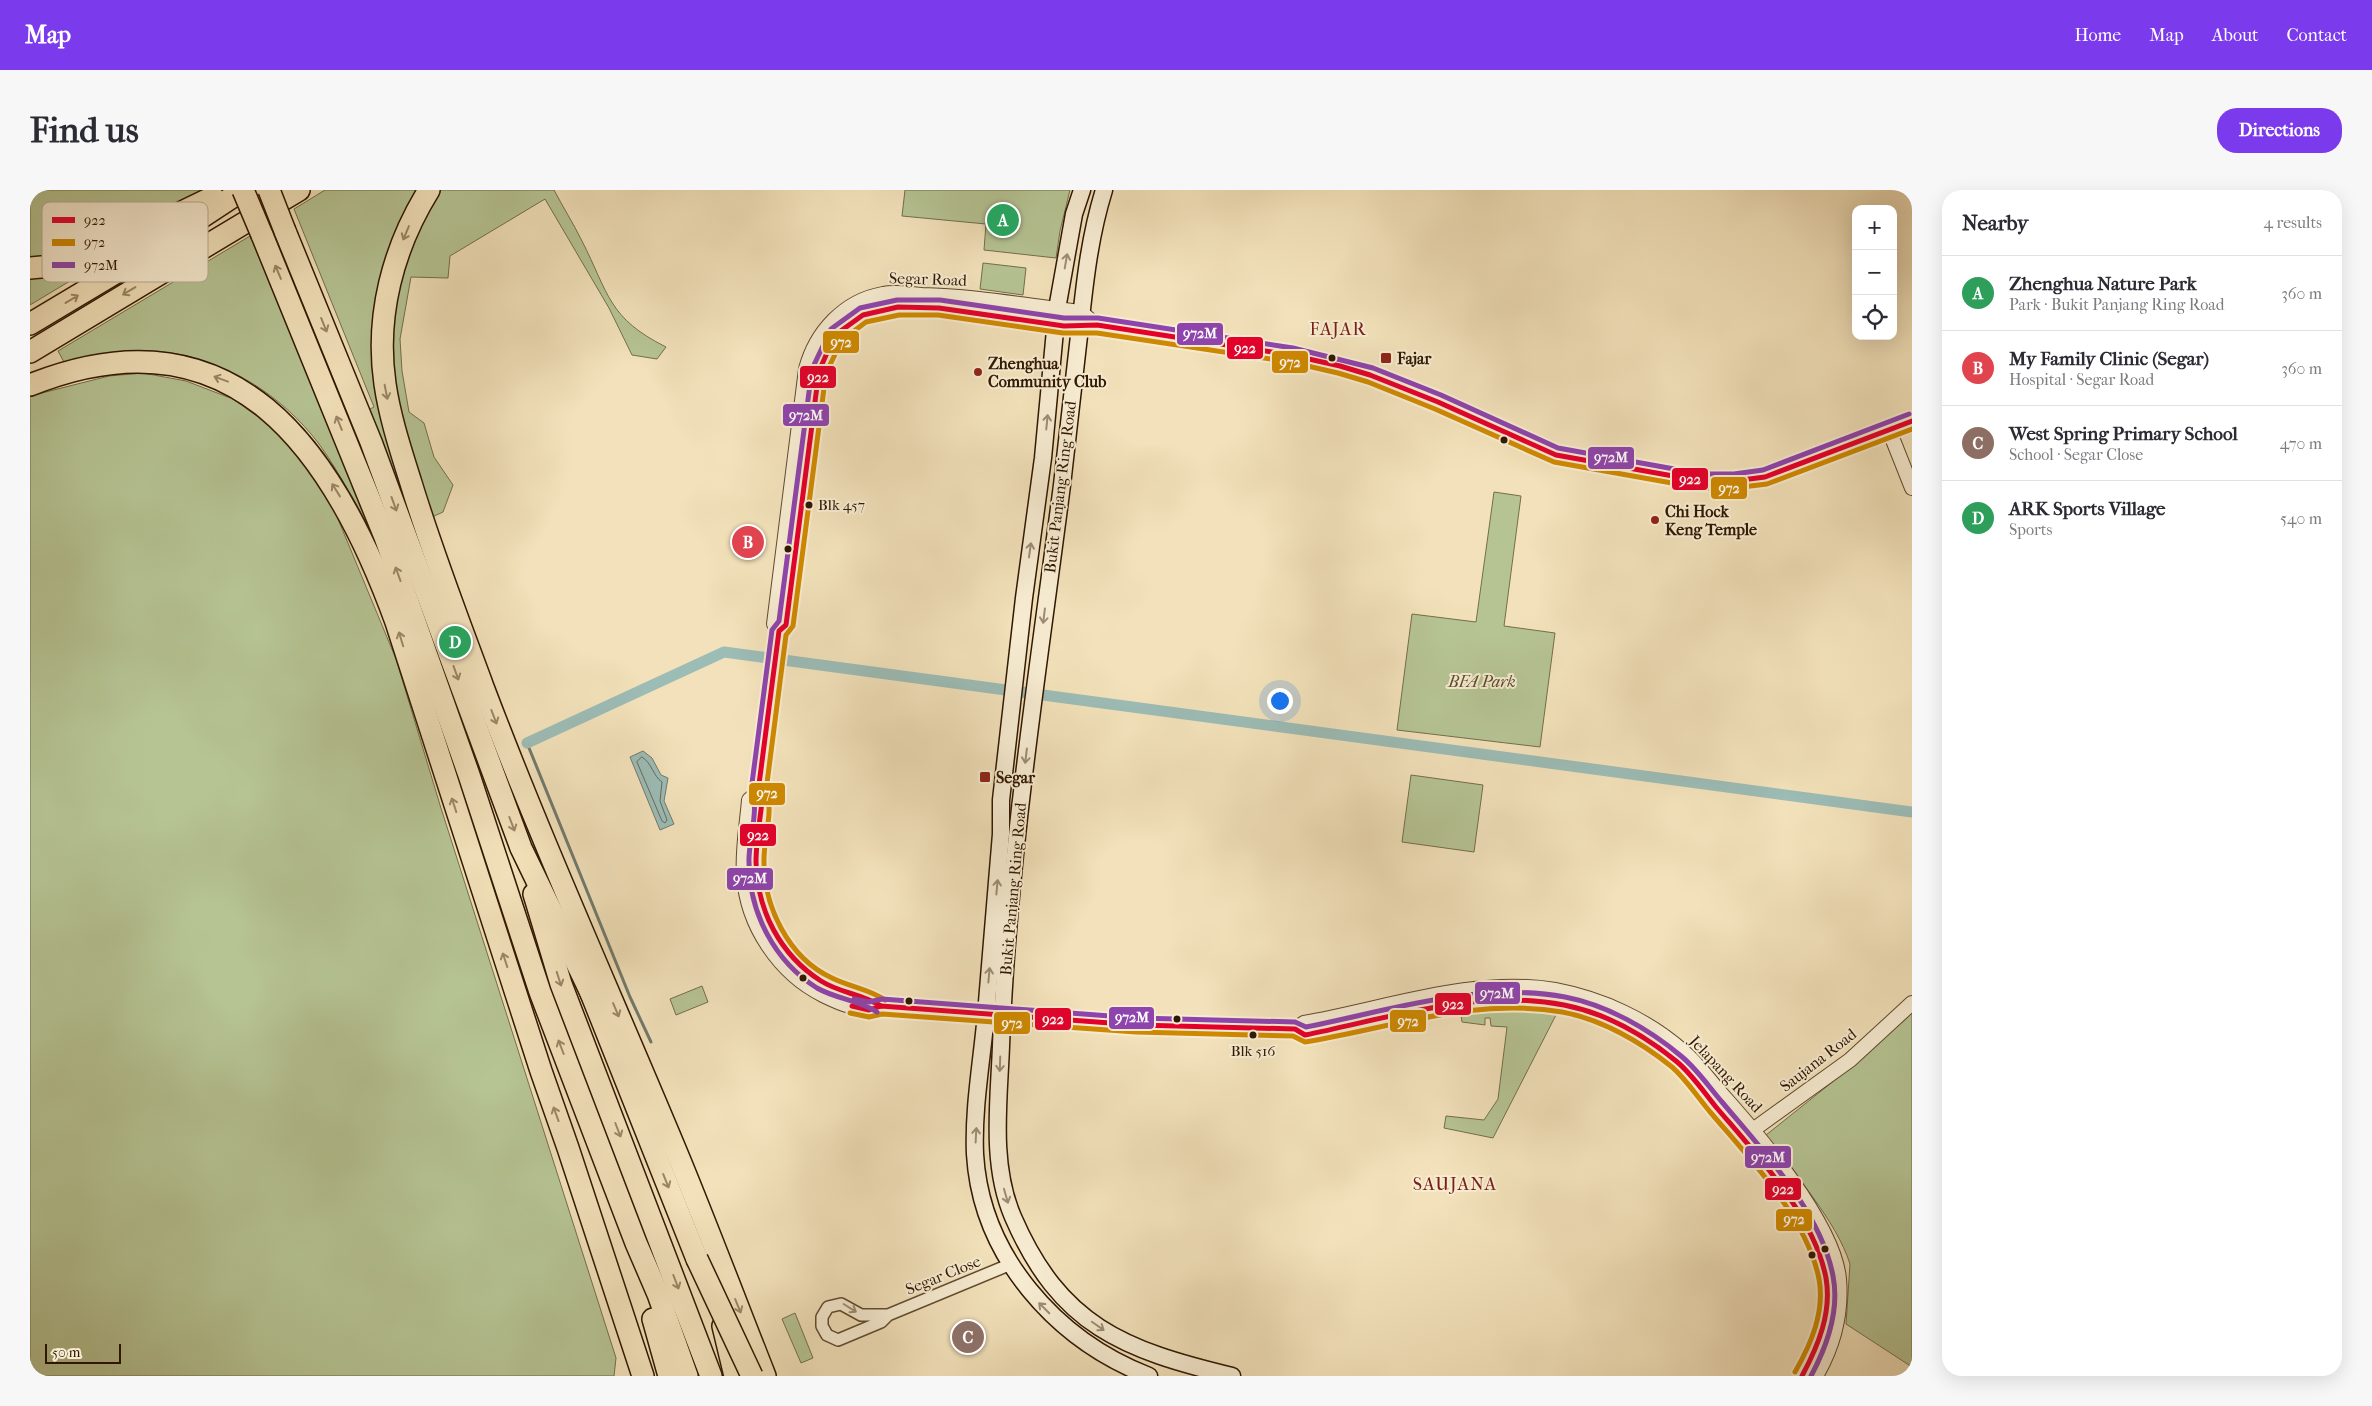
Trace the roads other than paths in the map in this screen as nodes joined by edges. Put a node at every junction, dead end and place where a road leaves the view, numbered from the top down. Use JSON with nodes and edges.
{"nodes":[{"id":1,"x":230,"y":190,"type":"edge"},
{"id":2,"x":243,"y":190,"type":"edge"},
{"id":3,"x":269,"y":190,"type":"edge"},
{"id":4,"x":299,"y":190,"type":"edge"},
{"id":5,"x":429,"y":190,"type":"edge"},
{"id":6,"x":1082,"y":190,"type":"edge"},
{"id":7,"x":1104,"y":190,"type":"edge"},
{"id":8,"x":205,"y":202,"type":"edge"},
{"id":9,"x":208,"y":213,"type":"edge"},
{"id":10,"x":208,"y":245,"type":"edge"},
{"id":11,"x":100,"y":282,"type":"edge"},
{"id":12,"x":146,"y":282,"type":"edge"},
{"id":13,"x":1056,"y":317,"type":"junction"},
{"id":14,"x":1080,"y":320,"type":"junction"},
{"id":15,"x":30,"y":324,"type":"edge"},
{"id":16,"x":30,"y":352,"type":"edge"},
{"id":17,"x":30,"y":385,"type":"edge"},
{"id":18,"x":1912,"y":421,"type":"edge"},
{"id":19,"x":1889,"y":430,"type":"junction"},
{"id":20,"x":1912,"y":488,"type":"edge"},
{"id":21,"x":1018,"y":648,"type":"junction"},
{"id":22,"x":1039,"y":651,"type":"junction"},
{"id":23,"x":521,"y":788,"type":"junction"},
{"id":24,"x":521,"y":848,"type":"junction"},
{"id":25,"x":592,"y":997,"type":"junction"},
{"id":26,"x":1912,"y":1003,"type":"edge"},
{"id":27,"x":994,"y":1015,"type":"junction"},
{"id":28,"x":1295,"y":1029,"type":"junction"},
{"id":29,"x":1753,"y":1130,"type":"junction"},
{"id":30,"x":1741,"y":1138,"type":"junction"},
{"id":31,"x":568,"y":1148,"type":"junction"},
{"id":32,"x":681,"y":1164,"type":"junction"},
{"id":33,"x":636,"y":1243,"type":"junction"},
{"id":34,"x":698,"y":1259,"type":"junction"},
{"id":35,"x":1011,"y":1264,"type":"junction"},
{"id":36,"x":888,"y":1315,"type":"junction"},
{"id":37,"x":643,"y":1376,"type":"edge"},
{"id":38,"x":657,"y":1376,"type":"edge"},
{"id":39,"x":670,"y":1376,"type":"edge"},
{"id":40,"x":688,"y":1376,"type":"edge"},
{"id":41,"x":711,"y":1376,"type":"edge"},
{"id":42,"x":736,"y":1376,"type":"edge"},
{"id":43,"x":752,"y":1376,"type":"edge"},
{"id":44,"x":765,"y":1376,"type":"edge"},
{"id":45,"x":1149,"y":1376,"type":"edge"},
{"id":46,"x":1232,"y":1376,"type":"edge"},
{"id":47,"x":1802,"y":1376,"type":"edge"},
{"id":48,"x":1816,"y":1376,"type":"edge"}],
"edges":[{"from":1,"to":8,"type":"highway"},
{"from":9,"to":2,"type":"highway","one_way":true},
{"from":33,"to":2,"type":"highway","one_way":true,"bridge":true},
{"from":3,"to":24,"type":"highway","one_way":true,"bridge":true},
{"from":4,"to":10,"type":"highway","one_way":true},
{"from":5,"to":23,"type":"highway","one_way":true},
{"from":13,"to":6,"type":"main road","name":"Bukit Panjang Ring Road","one_way":true},
{"from":7,"to":14,"type":"main road","name":"Bukit Panjang Ring Road"},
{"from":15,"to":11,"type":"highway","one_way":true},
{"from":12,"to":16,"type":"highway","one_way":true},
{"from":13,"to":14,"type":"street","name":"Segar Road"},
{"from":21,"to":13,"type":"main road","name":"Bukit Panjang Ring Road","one_way":true},
{"from":13,"to":27,"type":"street","name":"Segar Road"},
{"from":14,"to":19,"type":"street"},
{"from":14,"to":22,"type":"main road","name":"Bukit Panjang Ring Road","one_way":true},
{"from":31,"to":17,"type":"highway","one_way":true},
{"from":18,"to":19,"type":"street"},
{"from":19,"to":20,"type":"street"},
{"from":21,"to":22,"type":"main road"},
{"from":27,"to":21,"type":"main road","name":"Bukit Panjang Ring Road","one_way":true},
{"from":22,"to":27,"type":"main road","name":"Bukit Panjang Ring Road","one_way":true},
{"from":23,"to":25,"type":"highway"},
{"from":23,"to":32,"type":"highway","one_way":true},
{"from":24,"to":25,"type":"highway"},
{"from":24,"to":41,"type":"highway","one_way":true},
{"from":25,"to":34,"type":"highway","one_way":true},
{"from":26,"to":29,"type":"street","name":"Saujana Road"},
{"from":27,"to":28,"type":"street","name":"Jelapang Road"},
{"from":35,"to":27,"type":"main road","name":"Bukit Panjang Ring Road","one_way":true},
{"from":27,"to":46,"type":"main road","name":"Bukit Panjang Ring Road","one_way":true},
{"from":28,"to":29,"type":"street","name":"Jelapang Road"},
{"from":28,"to":30,"type":"street","name":"Jelapang Road"},
{"from":29,"to":30,"type":"street","name":"Saujana Road"},
{"from":29,"to":48,"type":"street","name":"Jelapang Road"},
{"from":30,"to":47,"type":"street","name":"Jelapang Road"},
{"from":31,"to":37,"type":"highway"},
{"from":31,"to":38,"type":"highway"},
{"from":32,"to":42,"type":"highway"},
{"from":32,"to":44,"type":"highway","one_way":true},
{"from":33,"to":39,"type":"highway"},
{"from":33,"to":40,"type":"highway"},
{"from":34,"to":42,"type":"highway","bridge":true},
{"from":34,"to":43,"type":"highway","bridge":true},
{"from":35,"to":36,"type":"street","name":"Segar Close"},
{"from":45,"to":35,"type":"main road","name":"Bukit Panjang Ring Road","one_way":true},
{"from":36,"to":36,"type":"street","name":"Segar Close","one_way":true}]}
